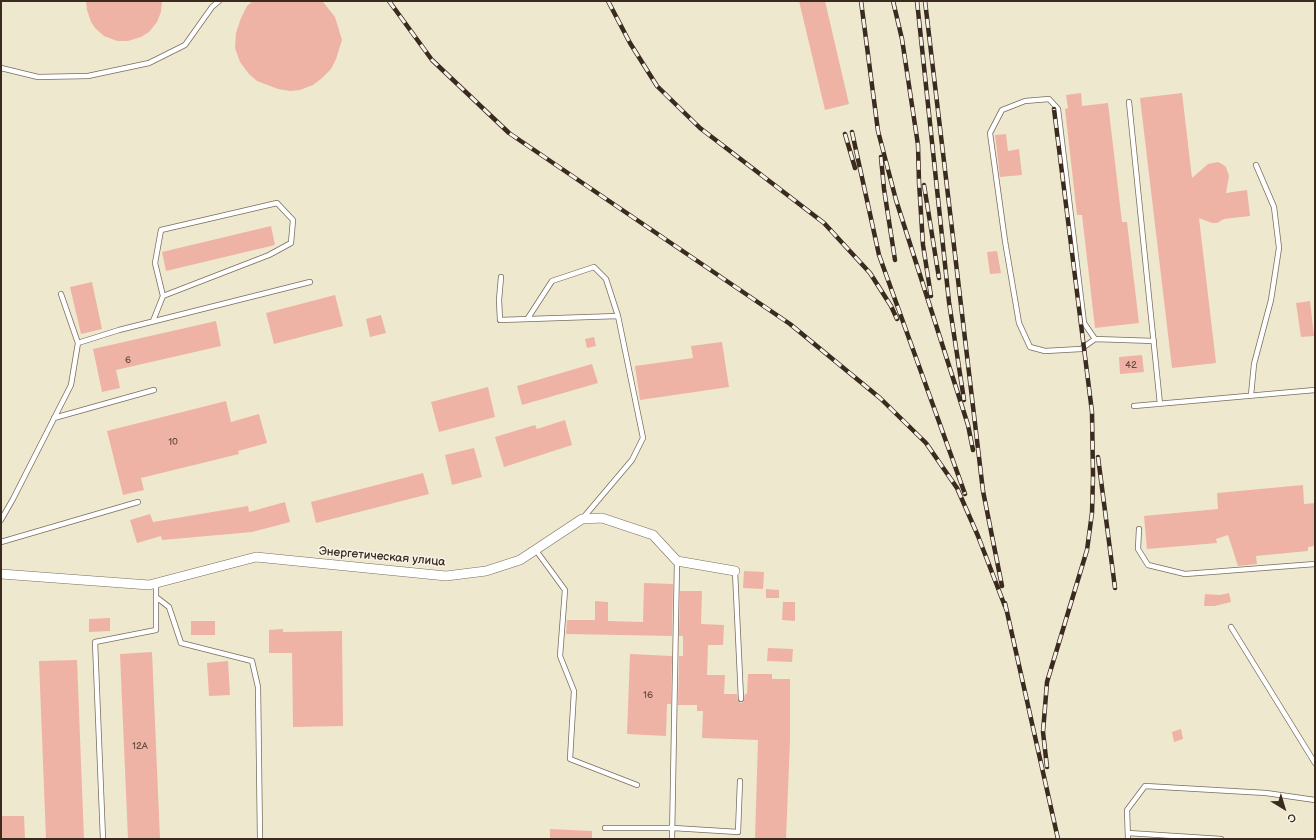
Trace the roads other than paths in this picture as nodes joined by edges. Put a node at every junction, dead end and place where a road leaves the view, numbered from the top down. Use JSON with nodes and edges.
{"nodes":[{"id":1,"x":219,"y":1,"type":"edge"},
{"id":2,"x":1,"y":68,"type":"edge"},
{"id":3,"x":1129,"y":102,"type":"dead end"},
{"id":4,"x":1256,"y":165,"type":"dead end"},
{"id":5,"x":501,"y":277,"type":"dead end"},
{"id":6,"x":310,"y":282,"type":"dead end"},
{"id":7,"x":61,"y":294,"type":"dead end"},
{"id":8,"x":162,"y":296,"type":"junction"},
{"id":9,"x":618,"y":316,"type":"junction"},
{"id":10,"x":528,"y":318,"type":"junction"},
{"id":11,"x":153,"y":321,"type":"junction"},
{"id":12,"x":1095,"y":339,"type":"junction"},
{"id":13,"x":1154,"y":341,"type":"junction"},
{"id":14,"x":78,"y":343,"type":"junction"},
{"id":15,"x":154,"y":390,"type":"dead end"},
{"id":16,"x":1315,"y":390,"type":"edge"},
{"id":17,"x":1251,"y":396,"type":"junction"},
{"id":18,"x":1160,"y":404,"type":"junction"},
{"id":19,"x":1134,"y":406,"type":"dead end"},
{"id":20,"x":54,"y":418,"type":"junction"},
{"id":21,"x":138,"y":502,"type":"dead end"},
{"id":22,"x":582,"y":519,"type":"junction"},
{"id":23,"x":1,"y":520,"type":"edge"},
{"id":24,"x":1139,"y":529,"type":"dead end"},
{"id":25,"x":1,"y":542,"type":"edge"},
{"id":26,"x":535,"y":549,"type":"junction"},
{"id":27,"x":677,"y":561,"type":"junction"},
{"id":28,"x":1315,"y":564,"type":"edge"},
{"id":29,"x":735,"y":571,"type":"joint"},
{"id":30,"x":1,"y":574,"type":"edge"},
{"id":31,"x":156,"y":583,"type":"junction"},
{"id":32,"x":156,"y":597,"type":"junction"},
{"id":33,"x":1231,"y":627,"type":"dead end"},
{"id":34,"x":741,"y":699,"type":"dead end"},
{"id":35,"x":1315,"y":763,"type":"edge"},
{"id":36,"x":740,"y":781,"type":"dead end"},
{"id":37,"x":638,"y":785,"type":"dead end"},
{"id":38,"x":1315,"y":800,"type":"edge"},
{"id":39,"x":605,"y":828,"type":"dead end"},
{"id":40,"x":673,"y":828,"type":"junction"},
{"id":41,"x":1128,"y":833,"type":"junction"},
{"id":42,"x":103,"y":839,"type":"edge"},
{"id":43,"x":260,"y":839,"type":"edge"},
{"id":44,"x":672,"y":839,"type":"edge"},
{"id":45,"x":1128,"y":839,"type":"edge"},
{"id":46,"x":1221,"y":839,"type":"edge"}],
"edges":[{"from":1,"to":2,"type":"lane"},
{"from":3,"to":13,"type":"lane"},
{"from":4,"to":17,"type":"lane"},
{"from":5,"to":10,"type":"lane"},
{"from":6,"to":11,"type":"lane"},
{"from":7,"to":14,"type":"lane"},
{"from":8,"to":8,"type":"lane"},
{"from":8,"to":11,"type":"lane"},
{"from":9,"to":10,"type":"lane"},
{"from":9,"to":10,"type":"lane"},
{"from":9,"to":22,"type":"lane"},
{"from":11,"to":14,"type":"lane"},
{"from":12,"to":12,"type":"lane"},
{"from":12,"to":13,"type":"lane"},
{"from":13,"to":18,"type":"lane"},
{"from":14,"to":20,"type":"lane"},
{"from":15,"to":20,"type":"lane"},
{"from":16,"to":17,"type":"lane"},
{"from":17,"to":18,"type":"lane"},
{"from":18,"to":19,"type":"lane"},
{"from":20,"to":23,"type":"lane"},
{"from":21,"to":25,"type":"lane"},
{"from":22,"to":26,"type":"street","name":"Энергетическая улица"},
{"from":22,"to":27,"type":"street","name":"Энергетическая улица"},
{"from":24,"to":28,"type":"lane"},
{"from":26,"to":31,"type":"street","name":"Энергетическая улица"},
{"from":26,"to":37,"type":"lane"},
{"from":27,"to":29,"type":"street"},
{"from":27,"to":40,"type":"lane"},
{"from":29,"to":34,"type":"lane"},
{"from":30,"to":31,"type":"street","name":"Энергетическая улица"},
{"from":31,"to":32,"type":"lane"},
{"from":32,"to":42,"type":"lane"},
{"from":32,"to":43,"type":"lane"},
{"from":33,"to":35,"type":"lane"},
{"from":36,"to":40,"type":"lane"},
{"from":38,"to":41,"type":"lane"},
{"from":39,"to":40,"type":"lane"},
{"from":40,"to":44,"type":"lane"},
{"from":41,"to":45,"type":"lane"},
{"from":41,"to":46,"type":"lane"}]}
